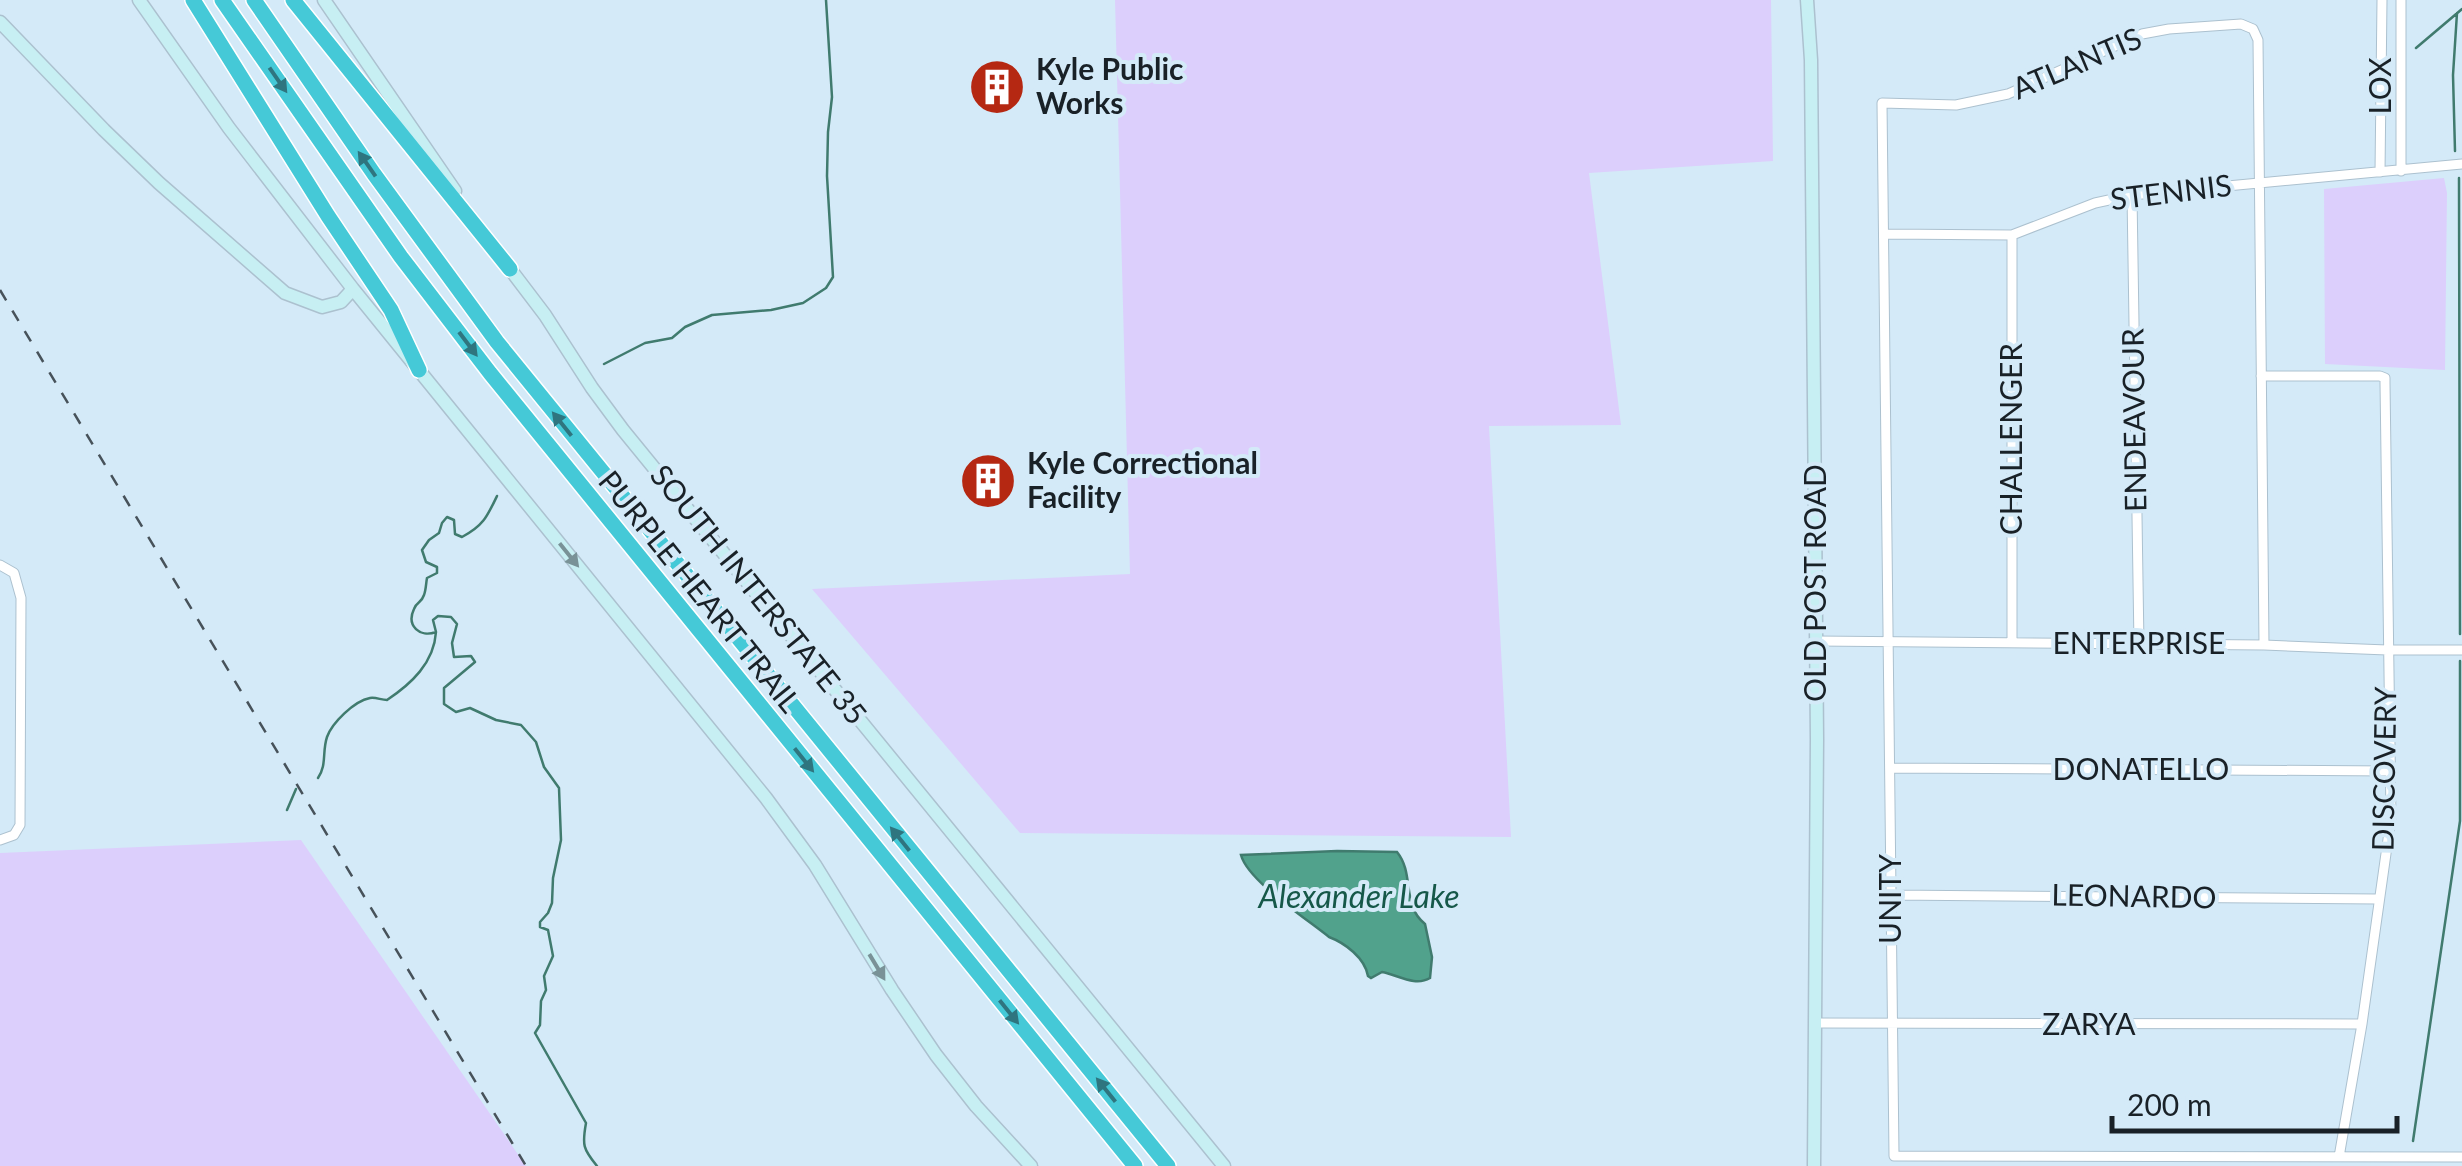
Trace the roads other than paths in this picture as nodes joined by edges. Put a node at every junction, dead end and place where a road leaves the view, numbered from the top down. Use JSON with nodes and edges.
{"nodes":[{"id":1,"x":138,"y":0,"type":"edge"},
{"id":2,"x":193,"y":0,"type":"edge"},
{"id":3,"x":222,"y":0,"type":"edge"},
{"id":4,"x":254,"y":0,"type":"edge"},
{"id":5,"x":294,"y":0,"type":"edge"},
{"id":6,"x":324,"y":0,"type":"edge"},
{"id":7,"x":1807,"y":0,"type":"edge"},
{"id":8,"x":2382,"y":0,"type":"edge"},
{"id":9,"x":2401,"y":0,"type":"edge"},
{"id":10,"x":0,"y":22,"type":"edge"},
{"id":11,"x":2462,"y":164,"type":"edge"},
{"id":12,"x":2402,"y":171,"type":"junction"},
{"id":13,"x":2380,"y":172,"type":"junction"},
{"id":14,"x":2260,"y":183,"type":"junction"},
{"id":15,"x":2132,"y":194,"type":"junction"},
{"id":16,"x":1886,"y":234,"type":"junction"},
{"id":17,"x":2012,"y":235,"type":"junction"},
{"id":18,"x":510,"y":270,"type":"junction"},
{"id":19,"x":353,"y":289,"type":"junction"},
{"id":20,"x":419,"y":370,"type":"junction"},
{"id":21,"x":2260,"y":376,"type":"junction"},
{"id":22,"x":0,"y":565,"type":"edge"},
{"id":23,"x":1816,"y":642,"type":"junction"},
{"id":24,"x":1886,"y":642,"type":"junction"},
{"id":25,"x":2012,"y":644,"type":"junction"},
{"id":26,"x":2138,"y":645,"type":"junction"},
{"id":27,"x":2264,"y":645,"type":"junction"},
{"id":28,"x":2387,"y":650,"type":"junction"},
{"id":29,"x":2462,"y":650,"type":"edge"},
{"id":30,"x":1891,"y":768,"type":"junction"},
{"id":31,"x":2390,"y":771,"type":"junction"},
{"id":32,"x":0,"y":840,"type":"edge"},
{"id":33,"x":1891,"y":895,"type":"junction"},
{"id":34,"x":2378,"y":899,"type":"junction"},
{"id":35,"x":1816,"y":1023,"type":"junction"},
{"id":36,"x":2362,"y":1024,"type":"junction"},
{"id":37,"x":1892,"y":1025,"type":"junction"},
{"id":38,"x":2339,"y":1157,"type":"junction"},
{"id":39,"x":2462,"y":1157,"type":"edge"},
{"id":40,"x":2063,"y":1161,"type":"edge"},
{"id":41,"x":1031,"y":1166,"type":"edge"},
{"id":42,"x":1135,"y":1166,"type":"edge"},
{"id":43,"x":1168,"y":1166,"type":"edge"},
{"id":44,"x":1224,"y":1166,"type":"edge"},
{"id":45,"x":1814,"y":1166,"type":"edge"}],
"edges":[{"from":1,"to":19,"type":"main road"},
{"from":2,"to":20,"type":"highway"},
{"from":3,"to":42,"type":"highway","name":"PURPLE HEART TRAIL","one_way":true},
{"from":43,"to":4,"type":"highway","name":"PURPLE HEART TRAIL","one_way":true},
{"from":5,"to":18,"type":"highway"},
{"from":6,"to":18,"type":"main road","name":"SOUTH INTERSTATE 35"},
{"from":7,"to":23,"type":"main road","name":"OLD POST ROAD"},
{"from":8,"to":13,"type":"street","name":"LOX"},
{"from":9,"to":12,"type":"street","name":"LOX"},
{"from":10,"to":19,"type":"main road"},
{"from":11,"to":12,"type":"street","name":"STENNIS"},
{"from":12,"to":13,"type":"street","name":"STENNIS"},
{"from":13,"to":14,"type":"street","name":"STENNIS"},
{"from":14,"to":15,"type":"street","name":"STENNIS"},
{"from":14,"to":16,"type":"street","name":"ATLANTIS"},
{"from":14,"to":21,"type":"street","name":"ATLANTIS"},
{"from":15,"to":17,"type":"street","name":"STENNIS"},
{"from":15,"to":26,"type":"street","name":"ENDEAVOUR"},
{"from":16,"to":17,"type":"street","name":"STENNIS"},
{"from":16,"to":24,"type":"street","name":"ATLANTIS"},
{"from":17,"to":25,"type":"street","name":"CHALLENGER"},
{"from":18,"to":44,"type":"main road","name":"SOUTH INTERSTATE 35"},
{"from":19,"to":20,"type":"main road"},
{"from":20,"to":41,"type":"main road","one_way":true},
{"from":21,"to":27,"type":"street","name":"ATLANTIS"},
{"from":21,"to":28,"type":"street","name":"DISCOVERY"},
{"from":22,"to":32,"type":"street"},
{"from":23,"to":24,"type":"street","name":"ENTERPRISE"},
{"from":23,"to":35,"type":"main road","name":"OLD POST ROAD"},
{"from":24,"to":25,"type":"street","name":"ENTERPRISE"},
{"from":24,"to":30,"type":"street","name":"UNITY"},
{"from":25,"to":26,"type":"street","name":"ENTERPRISE"},
{"from":26,"to":27,"type":"street","name":"ENTERPRISE"},
{"from":27,"to":28,"type":"street","name":"ENTERPRISE"},
{"from":28,"to":29,"type":"street","name":"ENTERPRISE"},
{"from":28,"to":31,"type":"street","name":"DISCOVERY"},
{"from":30,"to":31,"type":"street","name":"DONATELLO"},
{"from":30,"to":33,"type":"street","name":"UNITY"},
{"from":31,"to":34,"type":"street","name":"DISCOVERY"},
{"from":33,"to":34,"type":"street","name":"LEONARDO"},
{"from":33,"to":37,"type":"street","name":"UNITY"},
{"from":34,"to":36,"type":"street","name":"DISCOVERY"},
{"from":35,"to":37,"type":"street","name":"ZARYA"},
{"from":35,"to":45,"type":"main road","name":"OLD POST ROAD"},
{"from":36,"to":37,"type":"street","name":"ZARYA"},
{"from":36,"to":38,"type":"street","name":"DISCOVERY"},
{"from":37,"to":40,"type":"street","name":"UNITY"},
{"from":38,"to":39,"type":"street"},
{"from":38,"to":40,"type":"street"}]}
